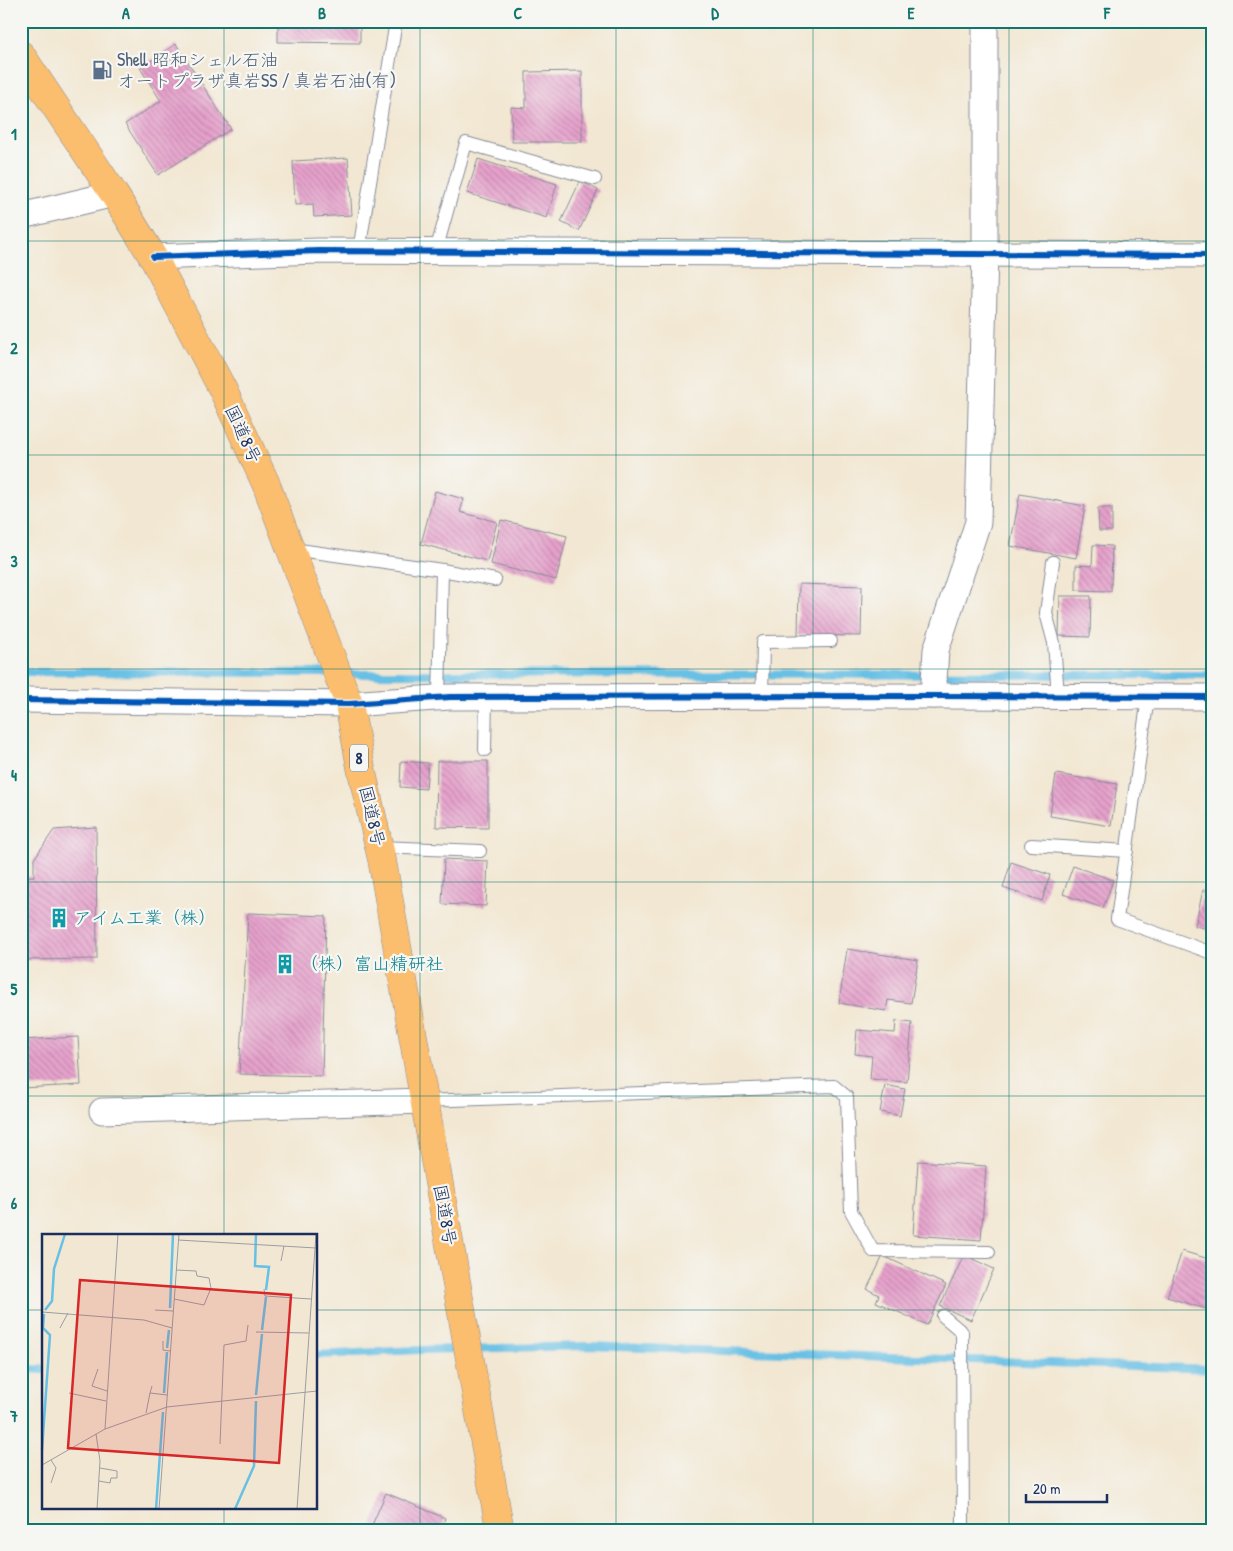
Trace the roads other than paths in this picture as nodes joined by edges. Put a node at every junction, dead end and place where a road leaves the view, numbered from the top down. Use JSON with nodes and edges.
{"nodes":[{"id":1,"x":396,"y":21,"type":"edge"},
{"id":2,"x":985,"y":21,"type":"edge"},
{"id":3,"x":21,"y":55,"type":"edge"},
{"id":4,"x":595,"y":179,"type":"dead end"},
{"id":5,"x":114,"y":194,"type":"junction"},
{"id":6,"x":21,"y":216,"type":"edge"},
{"id":7,"x":359,"y":251,"type":"junction"},
{"id":8,"x":436,"y":251,"type":"junction"},
{"id":9,"x":985,"y":254,"type":"junction"},
{"id":10,"x":1212,"y":255,"type":"edge"},
{"id":11,"x":153,"y":257,"type":"junction"},
{"id":12,"x":292,"y":549,"type":"junction"},
{"id":13,"x":1053,"y":562,"type":"dead end"},
{"id":14,"x":442,"y":570,"type":"junction"},
{"id":15,"x":495,"y":580,"type":"dead end"},
{"id":16,"x":831,"y":641,"type":"dead end"},
{"id":17,"x":762,"y":696,"type":"junction"},
{"id":18,"x":933,"y":696,"type":"junction"},
{"id":19,"x":1058,"y":696,"type":"junction"},
{"id":20,"x":486,"y":697,"type":"junction"},
{"id":21,"x":1148,"y":697,"type":"junction"},
{"id":22,"x":1212,"y":697,"type":"edge"},
{"id":23,"x":439,"y":698,"type":"junction"},
{"id":24,"x":21,"y":700,"type":"edge"},
{"id":25,"x":349,"y":704,"type":"junction"},
{"id":26,"x":485,"y":750,"type":"dead end"},
{"id":27,"x":1031,"y":844,"type":"dead end"},
{"id":28,"x":379,"y":847,"type":"junction"},
{"id":29,"x":480,"y":851,"type":"dead end"},
{"id":30,"x":1127,"y":851,"type":"junction"},
{"id":31,"x":1212,"y":953,"type":"edge"},
{"id":32,"x":424,"y":1101,"type":"junction"},
{"id":33,"x":102,"y":1111,"type":"dead end"},
{"id":34,"x":989,"y":1252,"type":"dead end"},
{"id":35,"x":943,"y":1316,"type":"dead end"},
{"id":36,"x":500,"y":1530,"type":"edge"},
{"id":37,"x":962,"y":1530,"type":"edge"}],
"edges":[{"from":1,"to":7,"type":"lane"},
{"from":2,"to":9,"type":"street"},
{"from":3,"to":5,"type":"highway","name":"国道8号","number":"8"},
{"from":4,"to":8,"type":"lane"},
{"from":5,"to":6,"type":"street"},
{"from":5,"to":11,"type":"highway","name":"国道8号","number":"8"},
{"from":7,"to":8,"type":"street"},
{"from":7,"to":11,"type":"street"},
{"from":8,"to":9,"type":"street"},
{"from":9,"to":10,"type":"street"},
{"from":9,"to":18,"type":"street"},
{"from":11,"to":12,"type":"highway","name":"国道8号","number":"8"},
{"from":12,"to":14,"type":"lane"},
{"from":12,"to":25,"type":"highway","name":"国道8号","number":"8"},
{"from":13,"to":19,"type":"lane"},
{"from":14,"to":15,"type":"lane"},
{"from":14,"to":23,"type":"lane"},
{"from":16,"to":17,"type":"lane"},
{"from":17,"to":18,"type":"street"},
{"from":17,"to":20,"type":"street"},
{"from":18,"to":19,"type":"street"},
{"from":19,"to":21,"type":"street"},
{"from":20,"to":23,"type":"street"},
{"from":20,"to":26,"type":"lane"},
{"from":21,"to":22,"type":"street"},
{"from":21,"to":30,"type":"lane"},
{"from":23,"to":25,"type":"street"},
{"from":24,"to":25,"type":"street"},
{"from":25,"to":28,"type":"highway","name":"国道8号","number":"8"},
{"from":27,"to":30,"type":"lane"},
{"from":28,"to":29,"type":"lane"},
{"from":28,"to":32,"type":"highway","name":"国道8号","number":"8"},
{"from":30,"to":31,"type":"lane"},
{"from":32,"to":33,"type":"street"},
{"from":32,"to":34,"type":"lane"},
{"from":32,"to":36,"type":"highway","name":"国道8号","number":"8"},
{"from":35,"to":37,"type":"lane"}]}
